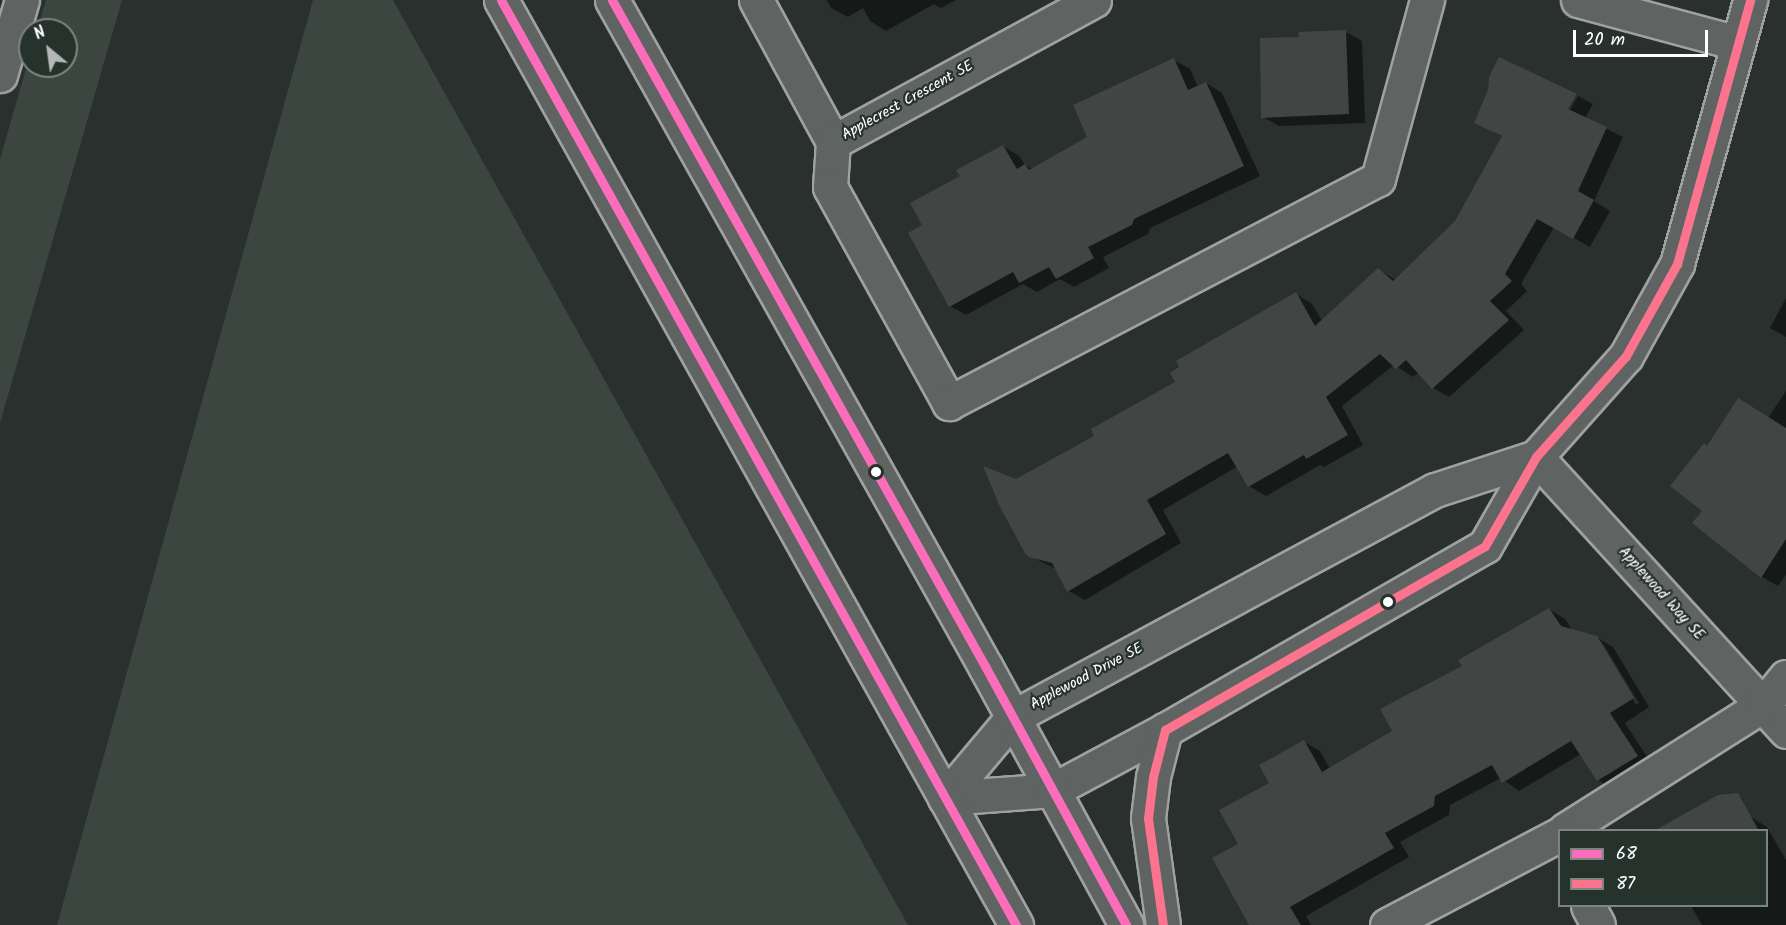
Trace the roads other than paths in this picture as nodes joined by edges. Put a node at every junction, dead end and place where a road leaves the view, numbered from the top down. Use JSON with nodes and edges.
{"nodes":[{"id":1,"x":22,"y":0,"type":"edge"},
{"id":2,"x":501,"y":0,"type":"edge"},
{"id":3,"x":612,"y":0,"type":"edge"},
{"id":4,"x":756,"y":0,"type":"edge"},
{"id":5,"x":1094,"y":0,"type":"edge"},
{"id":6,"x":1427,"y":0,"type":"edge"},
{"id":7,"x":1578,"y":0,"type":"edge"},
{"id":8,"x":1750,"y":0,"type":"edge"},
{"id":9,"x":1737,"y":44,"type":"junction"},
{"id":10,"x":0,"y":75,"type":"edge"},
{"id":11,"x":833,"y":142,"type":"junction"},
{"id":12,"x":1536,"y":457,"type":"junction"},
{"id":13,"x":1786,"y":677,"type":"edge"},
{"id":14,"x":1763,"y":705,"type":"junction"},
{"id":15,"x":1013,"y":717,"type":"junction"},
{"id":16,"x":1165,"y":730,"type":"junction"},
{"id":17,"x":1786,"y":731,"type":"edge"},
{"id":18,"x":1053,"y":789,"type":"junction"},
{"id":19,"x":945,"y":798,"type":"junction"},
{"id":20,"x":1574,"y":829,"type":"edge"},
{"id":21,"x":1558,"y":840,"type":"edge"},
{"id":22,"x":1589,"y":907,"type":"edge"},
{"id":23,"x":1016,"y":925,"type":"edge"},
{"id":24,"x":1126,"y":925,"type":"edge"},
{"id":25,"x":1163,"y":925,"type":"edge"},
{"id":26,"x":1387,"y":925,"type":"edge"},
{"id":27,"x":1598,"y":925,"type":"edge"}],
"edges":[{"from":1,"to":10,"type":"street"},
{"from":2,"to":19,"type":"street"},
{"from":3,"to":15,"type":"street"},
{"from":4,"to":11,"type":"street","name":"Applecrest Crescent SE"},
{"from":5,"to":11,"type":"street","name":"Applecrest Crescent SE"},
{"from":6,"to":11,"type":"street"},
{"from":7,"to":9,"type":"street"},
{"from":8,"to":9,"type":"street"},
{"from":9,"to":12,"type":"street"},
{"from":12,"to":14,"type":"street","name":"Applewood Way SE"},
{"from":12,"to":15,"type":"street","name":"Applewood Drive SE"},
{"from":12,"to":16,"type":"street"},
{"from":13,"to":14,"type":"street"},
{"from":14,"to":17,"type":"street","name":"Applewood Way SE"},
{"from":14,"to":20,"type":"street"},
{"from":15,"to":18,"type":"street"},
{"from":15,"to":19,"type":"street","name":"Applewood Drive SE"},
{"from":16,"to":18,"type":"street"},
{"from":16,"to":25,"type":"street"},
{"from":18,"to":19,"type":"street"},
{"from":18,"to":24,"type":"street"},
{"from":19,"to":23,"type":"street"},
{"from":21,"to":26,"type":"street"},
{"from":22,"to":27,"type":"street"}]}
